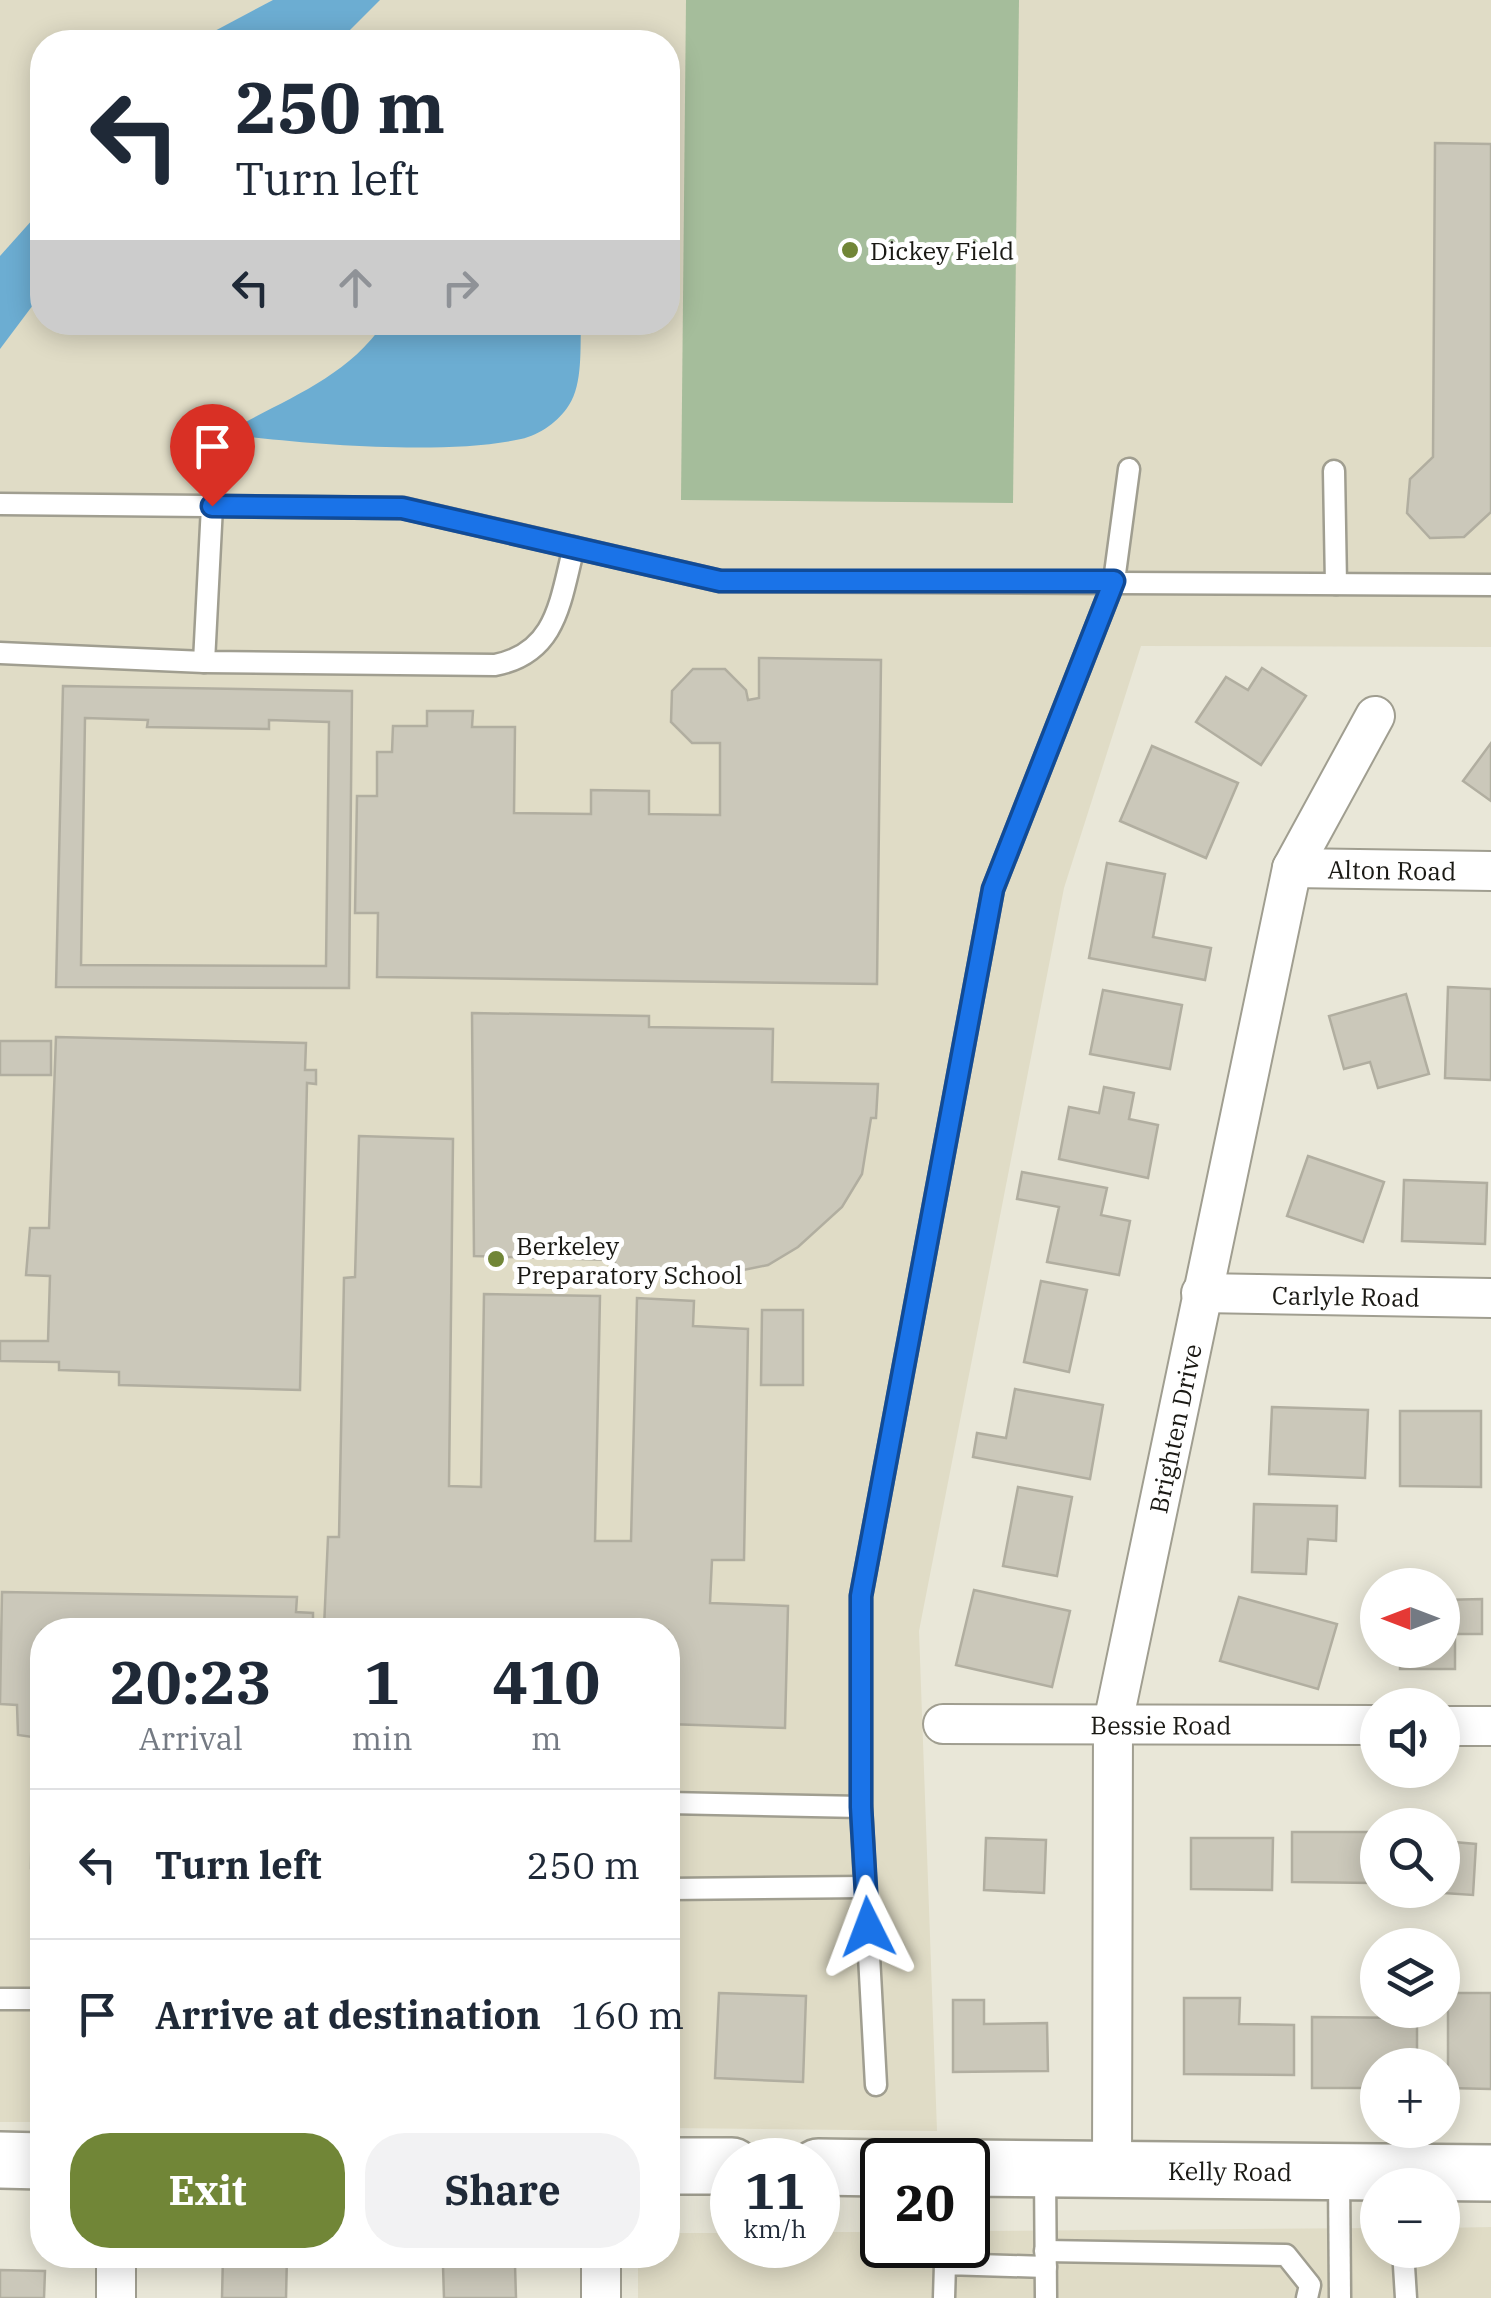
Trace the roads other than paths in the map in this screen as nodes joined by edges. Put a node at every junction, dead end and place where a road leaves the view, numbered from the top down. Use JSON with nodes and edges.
{"nodes":[{"id":1,"x":1129,"y":469,"type":"dead end"},
{"id":2,"x":1334,"y":472,"type":"dead end"},
{"id":3,"x":0,"y":504,"type":"edge"},
{"id":4,"x":212,"y":506,"type":"junction"},
{"id":5,"x":574,"y":547,"type":"junction"},
{"id":6,"x":1114,"y":581,"type":"junction"},
{"id":7,"x":1336,"y":584,"type":"junction"},
{"id":8,"x":1491,"y":585,"type":"edge"},
{"id":9,"x":0,"y":653,"type":"edge"},
{"id":10,"x":204,"y":662,"type":"junction"},
{"id":11,"x":1375,"y":716,"type":"dead end"},
{"id":12,"x":1292,"y":868,"type":"junction"},
{"id":13,"x":1491,"y":870,"type":"edge"},
{"id":14,"x":1201,"y":1292,"type":"junction"},
{"id":15,"x":1491,"y":1298,"type":"edge"},
{"id":16,"x":1112,"y":1723,"type":"junction"},
{"id":17,"x":944,"y":1724,"type":"dead end"},
{"id":18,"x":1360,"y":1726,"type":"edge"},
{"id":19,"x":1460,"y":1726,"type":"edge"},
{"id":20,"x":1491,"y":1726,"type":"edge"},
{"id":21,"x":680,"y":1803,"type":"edge"},
{"id":22,"x":861,"y":1807,"type":"junction"},
{"id":23,"x":865,"y":1887,"type":"junction"},
{"id":24,"x":680,"y":1889,"type":"edge"},
{"id":25,"x":0,"y":1999,"type":"edge"},
{"id":26,"x":30,"y":1999,"type":"edge"},
{"id":27,"x":876,"y":2085,"type":"dead end"},
{"id":28,"x":0,"y":2160,"type":"edge"},
{"id":29,"x":30,"y":2161,"type":"edge"},
{"id":30,"x":680,"y":2166,"type":"edge"},
{"id":31,"x":710,"y":2166,"type":"edge"},
{"id":32,"x":990,"y":2168,"type":"edge"},
{"id":33,"x":1045,"y":2169,"type":"junction"},
{"id":34,"x":1112,"y":2170,"type":"junction"},
{"id":35,"x":1339,"y":2172,"type":"junction"},
{"id":36,"x":1491,"y":2173,"type":"edge"},
{"id":37,"x":1360,"y":2174,"type":"edge"},
{"id":38,"x":1460,"y":2175,"type":"edge"},
{"id":39,"x":1045,"y":2259,"type":"junction"},
{"id":40,"x":116,"y":2268,"type":"edge"},
{"id":41,"x":601,"y":2268,"type":"edge"},
{"id":42,"x":1404,"y":2268,"type":"edge"},
{"id":43,"x":116,"y":2298,"type":"edge"},
{"id":44,"x":601,"y":2298,"type":"edge"},
{"id":45,"x":944,"y":2298,"type":"edge"},
{"id":46,"x":1046,"y":2298,"type":"edge"},
{"id":47,"x":1307,"y":2298,"type":"edge"},
{"id":48,"x":1340,"y":2298,"type":"edge"},
{"id":49,"x":1406,"y":2298,"type":"edge"}],
"edges":[{"from":1,"to":6,"type":"lane"},
{"from":2,"to":7,"type":"lane"},
{"from":3,"to":4,"type":"lane"},
{"from":4,"to":5,"type":"lane"},
{"from":4,"to":10,"type":"lane"},
{"from":5,"to":6,"type":"lane"},
{"from":5,"to":10,"type":"lane"},
{"from":6,"to":7,"type":"lane"},
{"from":6,"to":22,"type":"lane"},
{"from":7,"to":8,"type":"lane"},
{"from":9,"to":10,"type":"lane"},
{"from":11,"to":12,"type":"street","name":"Brighten Drive"},
{"from":12,"to":13,"type":"street","name":"Alton Road"},
{"from":12,"to":14,"type":"street","name":"Brighten Drive"},
{"from":14,"to":15,"type":"street","name":"Carlyle Road"},
{"from":14,"to":16,"type":"street","name":"Brighten Drive"},
{"from":16,"to":17,"type":"street","name":"Bessie Road"},
{"from":16,"to":18,"type":"street","name":"Bessie Road"},
{"from":16,"to":34,"type":"street","name":"Brighten Drive"},
{"from":19,"to":20,"type":"street"},
{"from":21,"to":22,"type":"lane"},
{"from":22,"to":23,"type":"lane"},
{"from":23,"to":24,"type":"lane"},
{"from":23,"to":27,"type":"lane"},
{"from":25,"to":26,"type":"lane"},
{"from":28,"to":29,"type":"street"},
{"from":30,"to":31,"type":"street"},
{"from":32,"to":33,"type":"street","name":"Kelly Road"},
{"from":33,"to":34,"type":"street","name":"Kelly Road"},
{"from":33,"to":39,"type":"lane"},
{"from":34,"to":35,"type":"street","name":"Kelly Road"},
{"from":35,"to":37,"type":"street","name":"Kelly Road"},
{"from":35,"to":48,"type":"lane"},
{"from":36,"to":38,"type":"street","name":"Kelly Road"},
{"from":39,"to":45,"type":"lane"},
{"from":39,"to":46,"type":"lane"},
{"from":39,"to":47,"type":"lane"},
{"from":40,"to":43,"type":"street"},
{"from":41,"to":44,"type":"street"},
{"from":42,"to":49,"type":"lane"}]}
